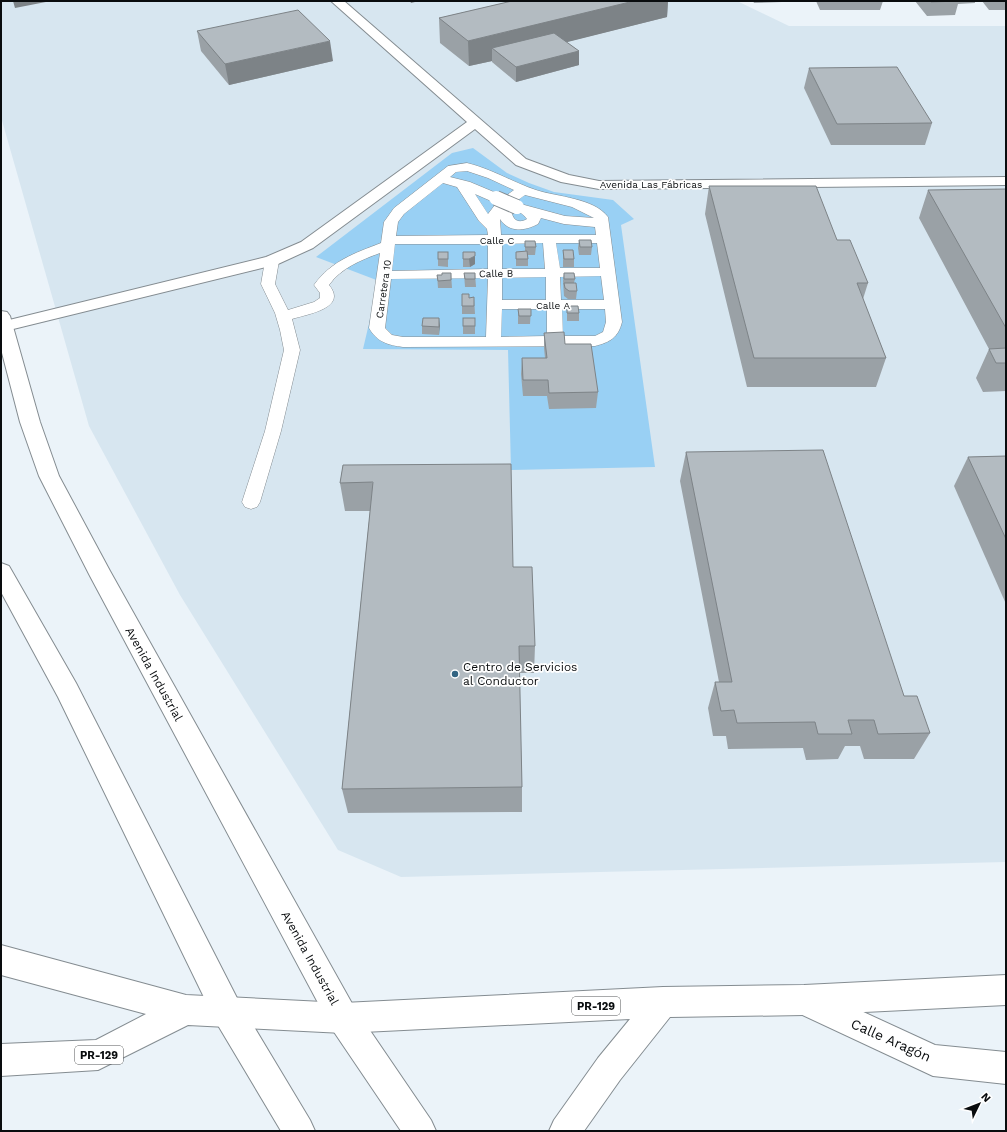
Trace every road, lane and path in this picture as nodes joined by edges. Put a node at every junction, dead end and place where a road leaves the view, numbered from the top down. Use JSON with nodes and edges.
{"nodes":[{"id":1,"x":337,"y":1,"type":"edge"},
{"id":2,"x":475,"y":123,"type":"junction"},
{"id":3,"x":441,"y":178,"type":"junction"},
{"id":4,"x":1006,"y":181,"type":"edge"},
{"id":5,"x":462,"y":184,"type":"junction"},
{"id":6,"x":524,"y":190,"type":"junction"},
{"id":7,"x":511,"y":205,"type":"junction"},
{"id":8,"x":601,"y":223,"type":"junction"},
{"id":9,"x":494,"y":234,"type":"junction"},
{"id":10,"x":549,"y":239,"type":"junction"},
{"id":11,"x":604,"y":239,"type":"junction"},
{"id":12,"x":389,"y":242,"type":"junction"},
{"id":13,"x":272,"y":261,"type":"junction"},
{"id":14,"x":608,"y":272,"type":"junction"},
{"id":15,"x":495,"y":273,"type":"junction"},
{"id":16,"x":553,"y":273,"type":"junction"},
{"id":17,"x":384,"y":275,"type":"junction"},
{"id":18,"x":612,"y":304,"type":"junction"},
{"id":19,"x":495,"y":305,"type":"junction"},
{"id":20,"x":554,"y":305,"type":"junction"},
{"id":21,"x":284,"y":317,"type":"junction"},
{"id":22,"x":2,"y":323,"type":"edge"},
{"id":23,"x":493,"y":341,"type":"junction"},
{"id":24,"x":555,"y":341,"type":"junction"},
{"id":25,"x":251,"y":502,"type":"dead end"},
{"id":26,"x":1,"y":572,"type":"edge"},
{"id":27,"x":1,"y":960,"type":"edge"},
{"id":28,"x":1006,"y":990,"type":"edge"},
{"id":29,"x":804,"y":1000,"type":"junction"},
{"id":30,"x":663,"y":1002,"type":"junction"},
{"id":31,"x":186,"y":1010,"type":"junction"},
{"id":32,"x":227,"y":1012,"type":"junction"},
{"id":33,"x":343,"y":1018,"type":"junction"},
{"id":34,"x":1,"y":1060,"type":"edge"},
{"id":35,"x":1006,"y":1068,"type":"edge"},
{"id":36,"x":299,"y":1131,"type":"edge"},
{"id":37,"x":420,"y":1131,"type":"edge"},
{"id":38,"x":565,"y":1131,"type":"edge"}],
"edges":[{"from":1,"to":2,"type":"street","name":"Avenida Las Fábricas"},
{"from":2,"to":4,"type":"street","name":"Avenida Las Fábricas"},
{"from":2,"to":13,"type":"street"},
{"from":3,"to":5,"type":"lane"},
{"from":3,"to":6,"type":"lane","name":"Carretera 10"},
{"from":3,"to":12,"type":"lane","name":"Carretera 10"},
{"from":5,"to":7,"type":"lane"},
{"from":5,"to":9,"type":"lane"},
{"from":6,"to":7,"type":"lane"},
{"from":6,"to":8,"type":"lane","name":"Carretera 10"},
{"from":7,"to":8,"type":"lane"},
{"from":7,"to":9,"type":"lane"},
{"from":8,"to":11,"type":"lane","name":"Carretera 10"},
{"from":9,"to":10,"type":"lane","name":"Calle C"},
{"from":9,"to":12,"type":"lane","name":"Calle C"},
{"from":9,"to":15,"type":"lane"},
{"from":10,"to":11,"type":"lane","name":"Calle C"},
{"from":10,"to":16,"type":"lane"},
{"from":11,"to":14,"type":"lane","name":"Carretera 10"},
{"from":12,"to":17,"type":"lane","name":"Carretera 10"},
{"from":12,"to":21,"type":"lane"},
{"from":13,"to":21,"type":"lane"},
{"from":13,"to":22,"type":"street"},
{"from":14,"to":16,"type":"lane","name":"Calle B"},
{"from":14,"to":18,"type":"lane","name":"Carretera 10"},
{"from":15,"to":16,"type":"lane","name":"Calle B"},
{"from":15,"to":17,"type":"lane","name":"Calle B"},
{"from":15,"to":19,"type":"lane"},
{"from":16,"to":20,"type":"lane"},
{"from":17,"to":23,"type":"lane","name":"Carretera 10"},
{"from":18,"to":20,"type":"lane","name":"Calle A"},
{"from":18,"to":24,"type":"lane","name":"Carretera 10"},
{"from":19,"to":20,"type":"lane","name":"Calle A"},
{"from":19,"to":23,"type":"lane"},
{"from":20,"to":24,"type":"lane"},
{"from":21,"to":25,"type":"lane"},
{"from":22,"to":33,"type":"street","name":"Avenida Industrial"},
{"from":23,"to":24,"type":"lane","name":"Carretera 10"},
{"from":26,"to":32,"type":"street"},
{"from":27,"to":31,"type":"street","number":"PR-129"},
{"from":28,"to":29,"type":"street","number":"PR-129"},
{"from":29,"to":30,"type":"street","number":"PR-129"},
{"from":29,"to":35,"type":"street","name":"Calle Aragón"},
{"from":30,"to":33,"type":"street","number":"PR-129"},
{"from":30,"to":38,"type":"street"},
{"from":31,"to":32,"type":"street","number":"PR-129"},
{"from":31,"to":34,"type":"street","number":"PR-129"},
{"from":32,"to":33,"type":"street","number":"PR-129"},
{"from":32,"to":36,"type":"street"},
{"from":33,"to":37,"type":"street","name":"Avenida Industrial"}]}
